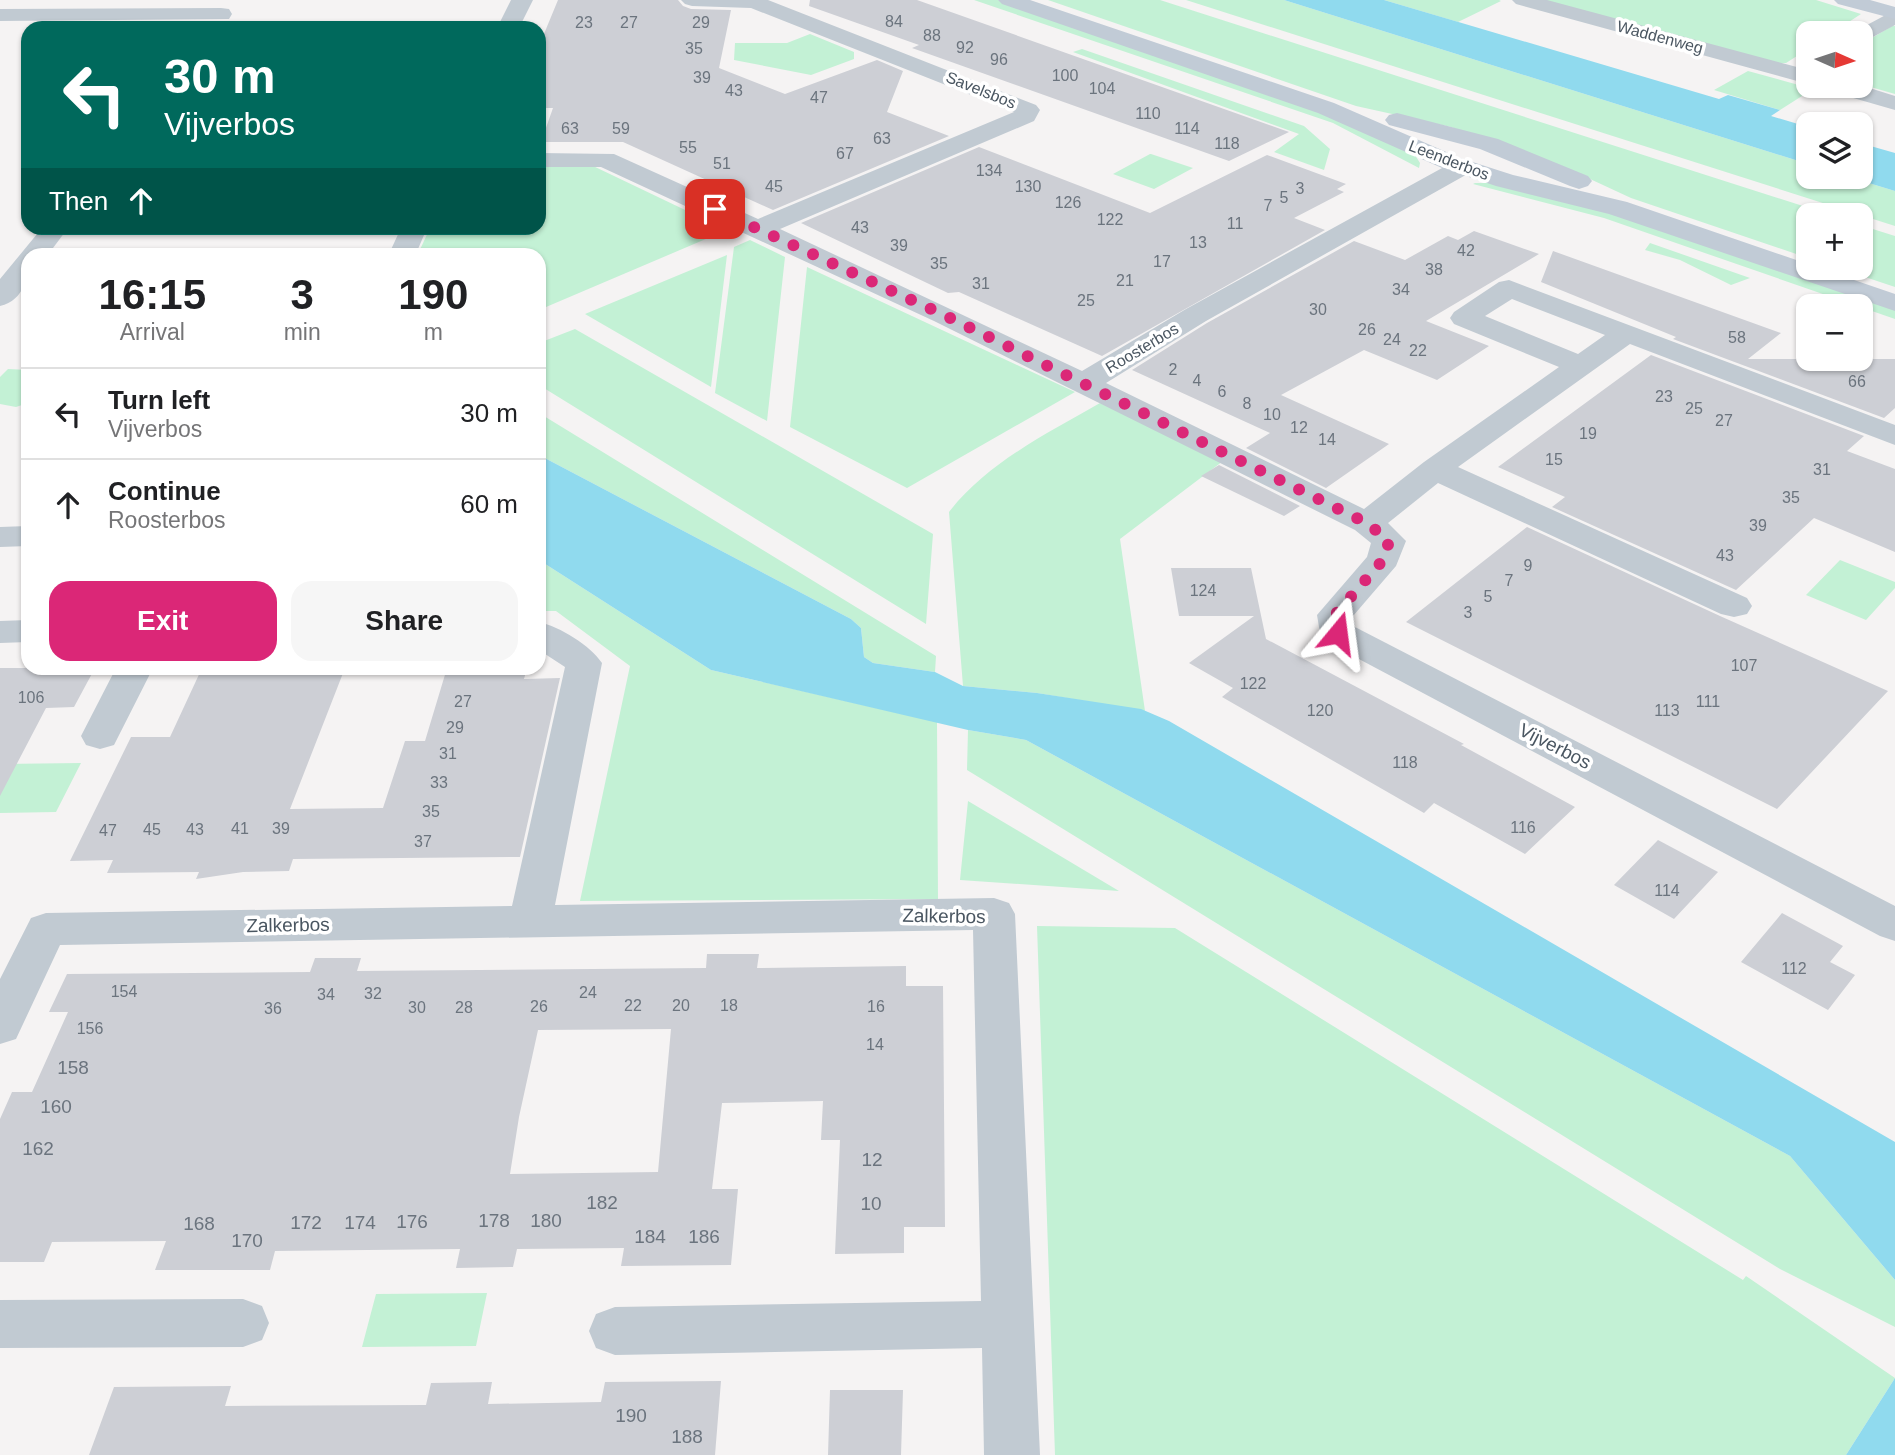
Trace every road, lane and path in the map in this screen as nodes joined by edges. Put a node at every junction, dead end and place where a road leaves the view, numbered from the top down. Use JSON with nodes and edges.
{"nodes":[{"id":1,"x":522,"y":0,"type":"edge"},
{"id":2,"x":691,"y":0,"type":"edge"},
{"id":3,"x":1009,"y":0,"type":"edge"},
{"id":4,"x":1032,"y":0,"type":"edge"},
{"id":5,"x":1523,"y":0,"type":"edge"},
{"id":6,"x":1845,"y":0,"type":"edge"},
{"id":7,"x":1887,"y":0,"type":"edge"},
{"id":8,"x":1895,"y":2,"type":"edge"},
{"id":9,"x":222,"y":14,"type":"edge"},
{"id":10,"x":1895,"y":14,"type":"edge"},
{"id":11,"x":0,"y":15,"type":"edge"},
{"id":12,"x":512,"y":21,"type":"edge"},
{"id":13,"x":1873,"y":28,"type":"edge"},
{"id":14,"x":1796,"y":71,"type":"edge"},
{"id":15,"x":1873,"y":97,"type":"edge"},
{"id":16,"x":1895,"y":103,"type":"edge"},
{"id":17,"x":1465,"y":137,"type":"junction"},
{"id":18,"x":1425,"y":152,"type":"junction"},
{"id":19,"x":546,"y":160,"type":"edge"},
{"id":20,"x":1544,"y":165,"type":"junction"},
{"id":21,"x":1462,"y":167,"type":"junction"},
{"id":22,"x":1505,"y":181,"type":"junction"},
{"id":23,"x":758,"y":229,"type":"junction"},
{"id":24,"x":0,"y":249,"type":"edge"},
{"id":25,"x":21,"y":253,"type":"edge"},
{"id":26,"x":1796,"y":259,"type":"edge"},
{"id":27,"x":21,"y":271,"type":"edge"},
{"id":28,"x":1858,"y":280,"type":"edge"},
{"id":29,"x":1895,"y":292,"type":"edge"},
{"id":30,"x":0,"y":298,"type":"edge"},
{"id":31,"x":1895,"y":303,"type":"edge"},
{"id":32,"x":1627,"y":333,"type":"junction"},
{"id":33,"x":1581,"y":366,"type":"junction"},
{"id":34,"x":1084,"y":383,"type":"junction"},
{"id":35,"x":1895,"y":436,"type":"edge"},
{"id":36,"x":1435,"y":469,"type":"junction"},
{"id":37,"x":1367,"y":523,"type":"junction"},
{"id":38,"x":21,"y":536,"type":"edge"},
{"id":39,"x":0,"y":537,"type":"edge"},
{"id":40,"x":1734,"y":606,"type":"dead end"},
{"id":41,"x":546,"y":638,"type":"edge"},
{"id":42,"x":131,"y":675,"type":"edge"},
{"id":43,"x":100,"y":736,"type":"dead end"},
{"id":44,"x":530,"y":922,"type":"junction"},
{"id":45,"x":1895,"y":925,"type":"edge"},
{"id":46,"x":0,"y":1026,"type":"edge"},
{"id":47,"x":243,"y":1323,"type":"dead end"},
{"id":48,"x":0,"y":1324,"type":"edge"},
{"id":49,"x":1009,"y":1324,"type":"junction"},
{"id":50,"x":615,"y":1331,"type":"dead end"},
{"id":51,"x":1012,"y":1455,"type":"edge"}],
"edges":[{"from":1,"to":12,"type":"street"},
{"from":2,"to":23,"type":"street","name":"Savelsbos"},
{"from":3,"to":18,"type":"main road","name":"Leenderbos"},
{"from":4,"to":17,"type":"main road","name":"Leenderbos"},
{"from":5,"to":14,"type":"street","name":"Waddenweg"},
{"from":6,"to":10,"type":"main road"},
{"from":7,"to":8,"type":"main road"},
{"from":9,"to":11,"type":"street"},
{"from":10,"to":13,"type":"street"},
{"from":15,"to":16,"type":"street"},
{"from":17,"to":18,"type":"main road"},
{"from":17,"to":20,"type":"main road","name":"Leenderbos"},
{"from":18,"to":21,"type":"main road","name":"Leenderbos"},
{"from":19,"to":23,"type":"street","name":"Roosterbos"},
{"from":20,"to":22,"type":"main road"},
{"from":20,"to":26,"type":"main road","name":"Leenderbos"},
{"from":21,"to":22,"type":"main road","name":"Leenderbos"},
{"from":21,"to":34,"type":"street","name":"Roosterbos"},
{"from":22,"to":31,"type":"main road","name":"Leenderbos"},
{"from":23,"to":34,"type":"street","name":"Roosterbos"},
{"from":24,"to":25,"type":"street"},
{"from":27,"to":30,"type":"street"},
{"from":28,"to":29,"type":"main road"},
{"from":32,"to":33,"type":"street"},
{"from":32,"to":33,"type":"street"},
{"from":32,"to":35,"type":"street"},
{"from":33,"to":36,"type":"street"},
{"from":34,"to":37,"type":"street","name":"Vijverbos"},
{"from":36,"to":37,"type":"street"},
{"from":36,"to":40,"type":"street"},
{"from":37,"to":45,"type":"street","name":"Vijverbos"},
{"from":38,"to":39,"type":"street"},
{"from":41,"to":44,"type":"street"},
{"from":42,"to":43,"type":"street"},
{"from":44,"to":46,"type":"street","name":"Zalkerbos"},
{"from":44,"to":49,"type":"street","name":"Zalkerbos"},
{"from":47,"to":48,"type":"street"},
{"from":49,"to":50,"type":"street"},
{"from":49,"to":51,"type":"street","name":"Zalkerbos"}]}
